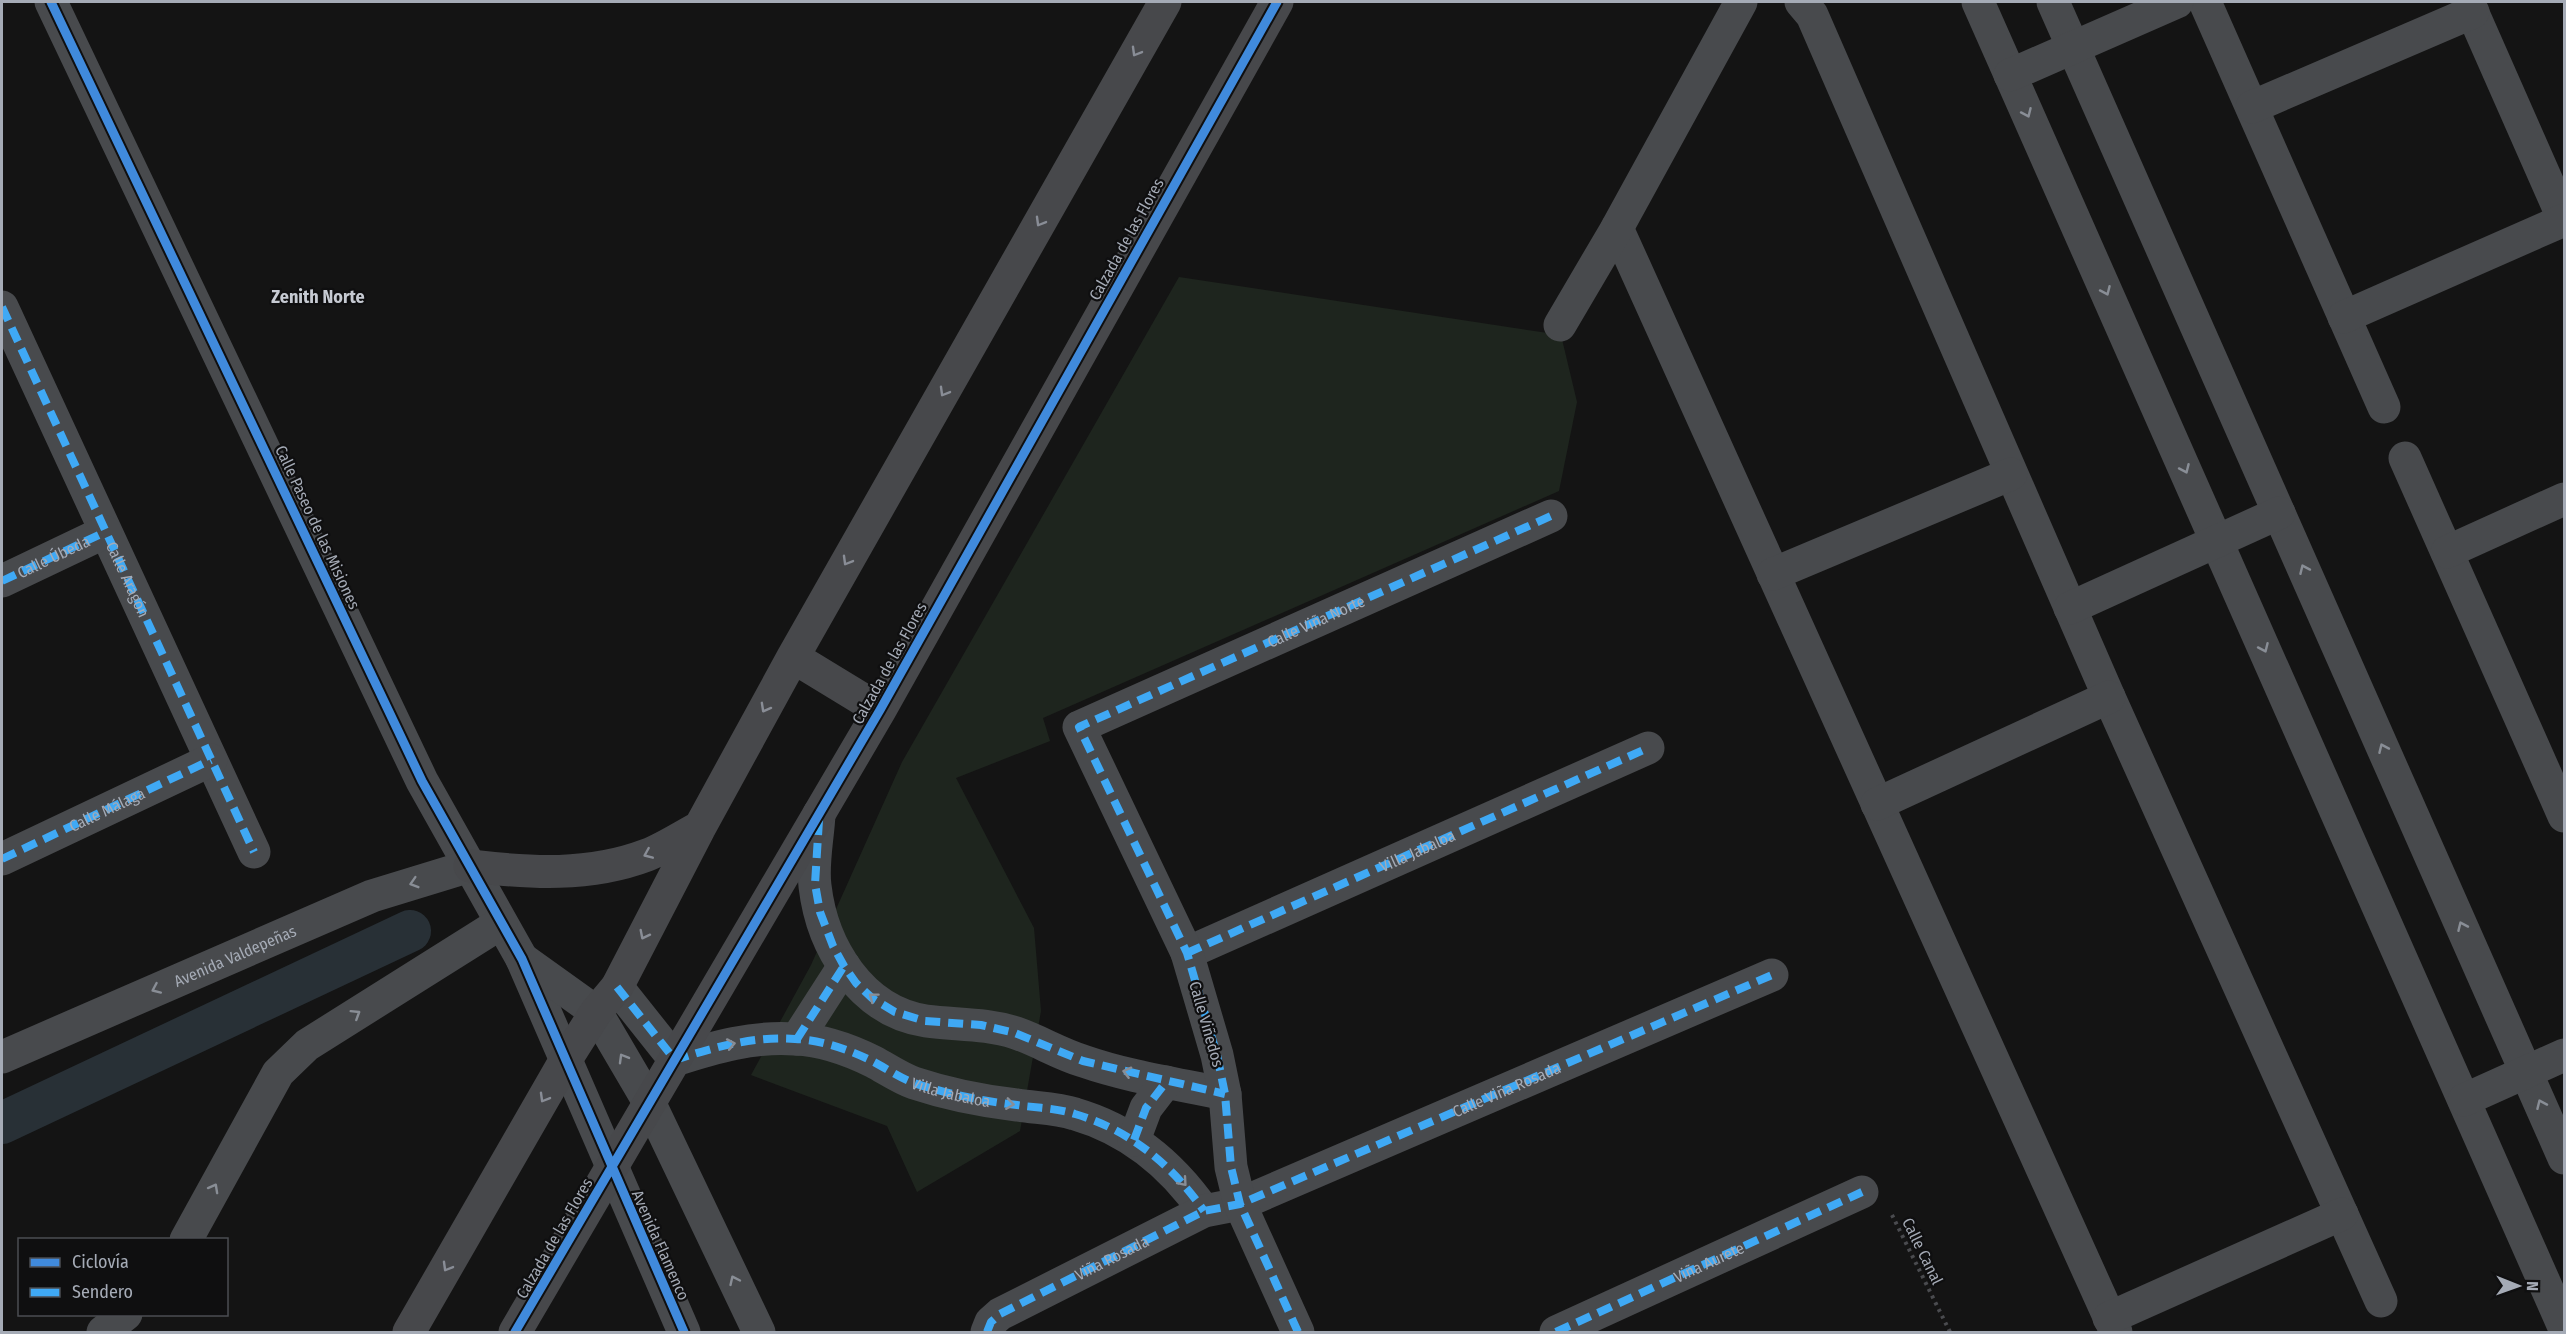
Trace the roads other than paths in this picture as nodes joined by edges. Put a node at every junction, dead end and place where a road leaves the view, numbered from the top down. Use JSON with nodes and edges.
{"nodes":[{"id":1,"x":51,"y":2,"type":"edge"},
{"id":2,"x":1165,"y":2,"type":"edge"},
{"id":3,"x":1277,"y":2,"type":"edge"},
{"id":4,"x":1741,"y":2,"type":"edge"},
{"id":5,"x":1801,"y":2,"type":"edge"},
{"id":6,"x":1978,"y":2,"type":"edge"},
{"id":7,"x":2053,"y":2,"type":"edge"},
{"id":8,"x":2177,"y":2,"type":"edge"},
{"id":9,"x":2205,"y":2,"type":"edge"},
{"id":10,"x":2471,"y":7,"type":"edge"},
{"id":11,"x":2074,"y":48,"type":"junction"},
{"id":12,"x":2010,"y":75,"type":"junction"},
{"id":13,"x":2252,"y":107,"type":"junction"},
{"id":14,"x":2564,"y":220,"type":"edge"},
{"id":15,"x":1617,"y":228,"type":"junction"},
{"id":16,"x":2,"y":306,"type":"edge"},
{"id":17,"x":2344,"y":317,"type":"junction"},
{"id":18,"x":1560,"y":325,"type":"dead end"},
{"id":19,"x":2384,"y":407,"type":"dead end"},
{"id":20,"x":2405,"y":458,"type":"dead end"},
{"id":21,"x":2011,"y":474,"type":"junction"},
{"id":22,"x":2565,"y":498,"type":"edge"},
{"id":23,"x":2279,"y":513,"type":"junction"},
{"id":24,"x":1551,"y":516,"type":"dead end"},
{"id":25,"x":105,"y":532,"type":"junction"},
{"id":26,"x":2217,"y":541,"type":"junction"},
{"id":27,"x":2447,"y":552,"type":"junction"},
{"id":28,"x":1773,"y":574,"type":"junction"},
{"id":29,"x":2,"y":581,"type":"edge"},
{"id":30,"x":2070,"y":608,"type":"junction"},
{"id":31,"x":793,"y":657,"type":"junction"},
{"id":32,"x":2109,"y":697,"type":"junction"},
{"id":33,"x":880,"y":710,"type":"junction"},
{"id":34,"x":1079,"y":727,"type":"joint"},
{"id":35,"x":1648,"y":747,"type":"dead end"},
{"id":36,"x":211,"y":760,"type":"junction"},
{"id":37,"x":1877,"y":804,"type":"junction"},
{"id":38,"x":819,"y":813,"type":"junction"},
{"id":39,"x":2565,"y":816,"type":"edge"},
{"id":40,"x":700,"y":827,"type":"junction"},
{"id":41,"x":254,"y":852,"type":"dead end"},
{"id":42,"x":2,"y":859,"type":"edge"},
{"id":43,"x":470,"y":866,"type":"junction"},
{"id":44,"x":501,"y":923,"type":"junction"},
{"id":45,"x":1187,"y":953,"type":"junction"},
{"id":46,"x":522,"y":959,"type":"junction"},
{"id":47,"x":844,"y":966,"type":"junction"},
{"id":48,"x":1772,"y":975,"type":"dead end"},
{"id":49,"x":606,"y":1000,"type":"junction"},
{"id":50,"x":797,"y":1039,"type":"junction"},
{"id":51,"x":2565,"y":1055,"type":"edge"},
{"id":52,"x":2,"y":1057,"type":"edge"},
{"id":53,"x":675,"y":1060,"type":"junction"},
{"id":54,"x":565,"y":1061,"type":"junction"},
{"id":55,"x":2527,"y":1072,"type":"junction"},
{"id":56,"x":1166,"y":1082,"type":"junction"},
{"id":57,"x":1225,"y":1094,"type":"junction"},
{"id":58,"x":2464,"y":1100,"type":"junction"},
{"id":59,"x":650,"y":1104,"type":"junction"},
{"id":60,"x":1134,"y":1140,"type":"junction"},
{"id":61,"x":2565,"y":1158,"type":"edge"},
{"id":62,"x":612,"y":1169,"type":"junction"},
{"id":63,"x":1862,"y":1192,"type":"road end"},
{"id":64,"x":1240,"y":1204,"type":"junction"},
{"id":65,"x":1204,"y":1211,"type":"junction"},
{"id":66,"x":2342,"y":1214,"type":"junction"},
{"id":67,"x":187,"y":1238,"type":"edge"},
{"id":68,"x":2381,"y":1301,"type":"dead end"},
{"id":69,"x":124,"y":1316,"type":"edge"},
{"id":70,"x":2113,"y":1325,"type":"edge"},
{"id":71,"x":989,"y":1327,"type":"edge"},
{"id":72,"x":2565,"y":1327,"type":"edge"},
{"id":73,"x":104,"y":1332,"type":"edge"},
{"id":74,"x":409,"y":1332,"type":"edge"},
{"id":75,"x":516,"y":1332,"type":"edge"},
{"id":76,"x":684,"y":1332,"type":"edge"},
{"id":77,"x":759,"y":1332,"type":"edge"},
{"id":78,"x":1298,"y":1332,"type":"edge"},
{"id":79,"x":1556,"y":1332,"type":"edge"}],
"edges":[{"from":1,"to":43,"type":"street","name":"Calle Paseo de las Misiones"},
{"from":2,"to":31,"type":"street","one_way":true},
{"from":3,"to":33,"type":"street","name":"Calzada de las Flores"},
{"from":4,"to":15,"type":"street"},
{"from":5,"to":21,"type":"street"},
{"from":6,"to":12,"type":"street"},
{"from":7,"to":11,"type":"street"},
{"from":8,"to":11,"type":"street"},
{"from":9,"to":13,"type":"street"},
{"from":10,"to":13,"type":"street"},
{"from":10,"to":14,"type":"street"},
{"from":11,"to":12,"type":"street"},
{"from":11,"to":23,"type":"street"},
{"from":12,"to":26,"type":"street","one_way":true},
{"from":13,"to":17,"type":"street"},
{"from":14,"to":17,"type":"street"},
{"from":15,"to":18,"type":"street"},
{"from":15,"to":28,"type":"street"},
{"from":16,"to":25,"type":"street","name":"Calle Aragón"},
{"from":17,"to":19,"type":"street"},
{"from":20,"to":27,"type":"street"},
{"from":21,"to":28,"type":"street"},
{"from":21,"to":30,"type":"street"},
{"from":22,"to":27,"type":"street"},
{"from":23,"to":26,"type":"street"},
{"from":55,"to":23,"type":"street","one_way":true},
{"from":24,"to":34,"type":"street","name":"Calle Viña Norte"},
{"from":25,"to":29,"type":"street","name":"Calle Úbeda"},
{"from":25,"to":36,"type":"street","name":"Calle Aragón"},
{"from":26,"to":30,"type":"street"},
{"from":26,"to":58,"type":"street","one_way":true},
{"from":27,"to":39,"type":"street"},
{"from":28,"to":37,"type":"street"},
{"from":30,"to":32,"type":"street"},
{"from":31,"to":33,"type":"street"},
{"from":31,"to":40,"type":"street","one_way":true},
{"from":32,"to":37,"type":"street"},
{"from":32,"to":66,"type":"street"},
{"from":33,"to":38,"type":"street","name":"Calzada de las Flores"},
{"from":34,"to":45,"type":"street","name":"Calle Viñedos"},
{"from":35,"to":45,"type":"street","name":"Villa Jabaloa"},
{"from":36,"to":41,"type":"street","name":"Calle Aragón"},
{"from":36,"to":42,"type":"street","name":"Calle Málaga"},
{"from":37,"to":70,"type":"street"},
{"from":38,"to":47,"type":"street"},
{"from":38,"to":53,"type":"street","name":"Calzada de las Flores"},
{"from":40,"to":43,"type":"street","one_way":true},
{"from":40,"to":49,"type":"street","one_way":true},
{"from":43,"to":44,"type":"street","name":"Calle Paseo de las Misiones"},
{"from":43,"to":52,"type":"street","name":"Avenida Valdepeñas","one_way":true},
{"from":44,"to":46,"type":"street","name":"Calle Paseo de las Misiones"},
{"from":67,"to":44,"type":"street","one_way":true},
{"from":45,"to":57,"type":"street","name":"Calle Viñedos"},
{"from":46,"to":49,"type":"street","name":"Calle Paseo de las Misiones"},
{"from":46,"to":54,"type":"street","name":"Calle Paseo de las Misiones"},
{"from":47,"to":50,"type":"street"},
{"from":56,"to":47,"type":"street","one_way":true},
{"from":48,"to":64,"type":"street","name":"Calle Viña Rosada"},
{"from":49,"to":53,"type":"street"},
{"from":49,"to":54,"type":"street"},
{"from":59,"to":49,"type":"street","one_way":true},
{"from":53,"to":50,"type":"street","name":"Villa Jabaloa","one_way":true},
{"from":50,"to":60,"type":"street","name":"Villa Jabaloa","one_way":true},
{"from":51,"to":55,"type":"street"},
{"from":53,"to":59,"type":"street","name":"Calzada de las Flores"},
{"from":54,"to":62,"type":"street","name":"Avenida Flamenco"},
{"from":54,"to":74,"type":"street","one_way":true},
{"from":55,"to":58,"type":"street"},
{"from":61,"to":55,"type":"street","one_way":true},
{"from":56,"to":57,"type":"street"},
{"from":56,"to":60,"type":"street"},
{"from":57,"to":64,"type":"street","name":"Calle Viñedos"},
{"from":58,"to":72,"type":"street"},
{"from":59,"to":62,"type":"street","name":"Calzada de las Flores"},
{"from":77,"to":59,"type":"street","one_way":true},
{"from":60,"to":65,"type":"street","name":"Villa Jabaloa","one_way":true},
{"from":62,"to":75,"type":"street","name":"Calzada de las Flores"},
{"from":62,"to":76,"type":"street","name":"Avenida Flamenco"},
{"from":63,"to":79,"type":"street","name":"Viña Aurete"},
{"from":64,"to":65,"type":"street","name":"Viña Rosada"},
{"from":64,"to":78,"type":"street","name":"Calle Viñedos"},
{"from":65,"to":71,"type":"street","name":"Viña Rosada"},
{"from":66,"to":68,"type":"street"},
{"from":66,"to":70,"type":"street"},
{"from":69,"to":73,"type":"street"}]}
